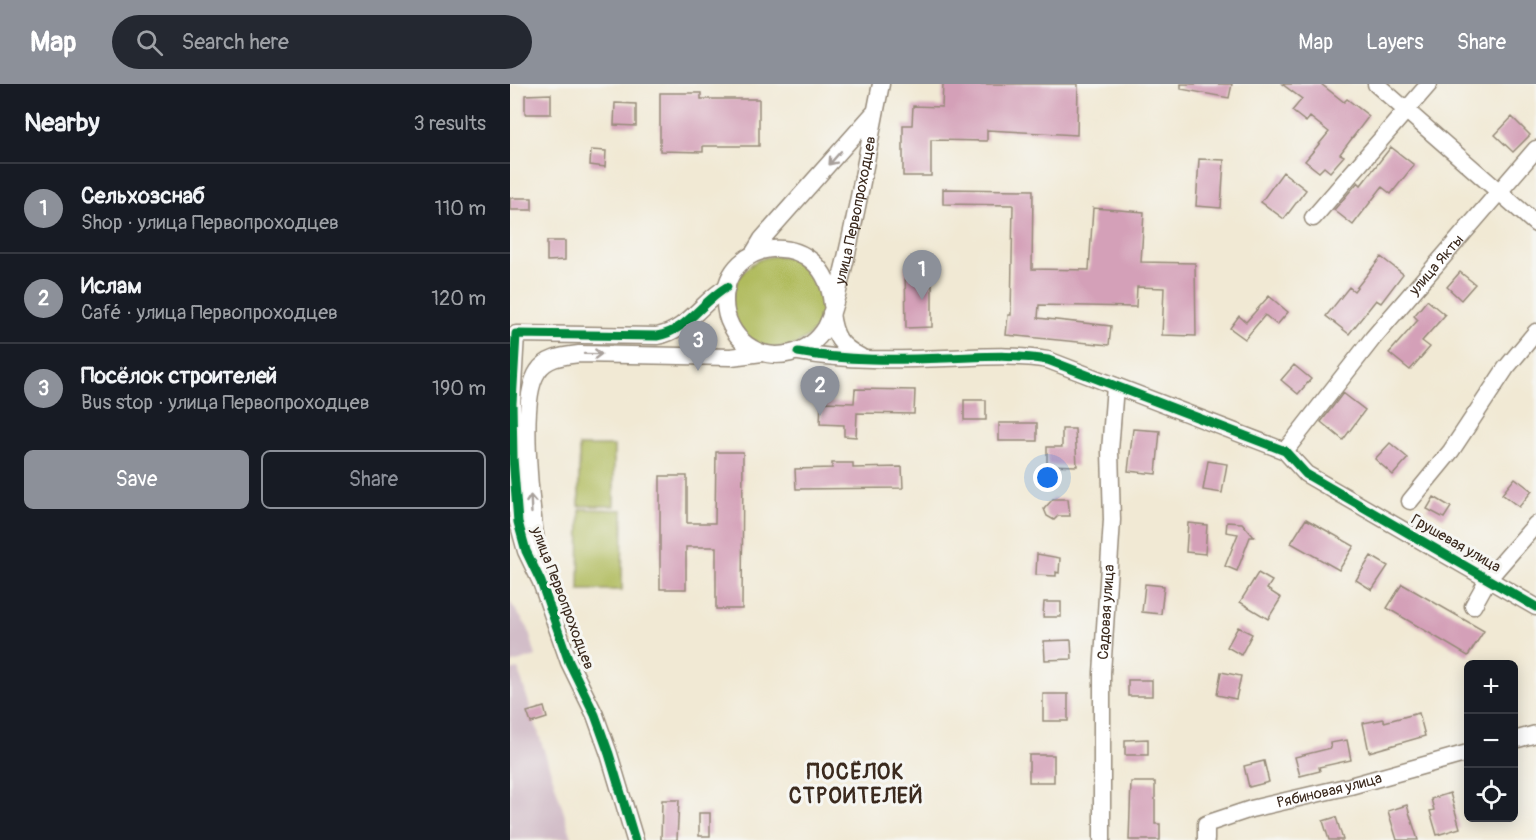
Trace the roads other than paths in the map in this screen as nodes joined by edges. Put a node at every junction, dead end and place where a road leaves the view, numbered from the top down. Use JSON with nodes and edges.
{"nodes":[{"id":1,"x":881,"y":84,"type":"edge"},
{"id":2,"x":1376,"y":84,"type":"edge"},
{"id":3,"x":1430,"y":84,"type":"edge"},
{"id":4,"x":1407,"y":110,"type":"junction"},
{"id":5,"x":873,"y":114,"type":"junction"},
{"id":6,"x":1536,"y":149,"type":"edge"},
{"id":7,"x":1498,"y":192,"type":"junction"},
{"id":8,"x":1313,"y":218,"type":"dead end"},
{"id":9,"x":1536,"y":224,"type":"edge"},
{"id":10,"x":753,"y":254,"type":"junction"},
{"id":11,"x":727,"y":287,"type":"junction"},
{"id":12,"x":832,"y":309,"type":"junction"},
{"id":13,"x":1536,"y":332,"type":"edge"},
{"id":14,"x":513,"y":334,"type":"edge"},
{"id":15,"x":798,"y":352,"type":"junction"},
{"id":16,"x":762,"y":353,"type":"junction"},
{"id":17,"x":862,"y":358,"type":"junction"},
{"id":18,"x":1114,"y":386,"type":"junction"},
{"id":19,"x":1285,"y":451,"type":"junction"},
{"id":20,"x":1410,"y":501,"type":"dead end"},
{"id":21,"x":1536,"y":524,"type":"edge"},
{"id":22,"x":1488,"y":579,"type":"junction"},
{"id":23,"x":541,"y":582,"type":"junction"},
{"id":24,"x":1473,"y":606,"type":"dead end"},
{"id":25,"x":1536,"y":607,"type":"edge"},
{"id":26,"x":1536,"y":734,"type":"edge"},
{"id":27,"x":1518,"y":739,"type":"edge"},
{"id":28,"x":1464,"y":754,"type":"edge"},
{"id":29,"x":635,"y":840,"type":"edge"},
{"id":30,"x":1102,"y":840,"type":"edge"},
{"id":31,"x":1206,"y":840,"type":"edge"}],
"edges":[{"from":1,"to":5,"type":"street","name":"улица Первопроходцев"},
{"from":2,"to":4,"type":"street"},
{"from":3,"to":4,"type":"street"},
{"from":4,"to":7,"type":"street"},
{"from":4,"to":8,"type":"street"},
{"from":5,"to":10,"type":"street","name":"улица Первопроходцев","one_way":true},
{"from":5,"to":12,"type":"street","name":"улица Первопроходцев"},
{"from":6,"to":7,"type":"street","name":"улица Якты"},
{"from":7,"to":9,"type":"street"},
{"from":7,"to":19,"type":"street","name":"улица Якты"},
{"from":10,"to":11,"type":"street","name":"улица Первопроходцев"},
{"from":10,"to":12,"type":"street","name":"улица Первопроходцев"},
{"from":11,"to":14,"type":"street","name":"улица Первопроходцев"},
{"from":11,"to":16,"type":"street"},
{"from":12,"to":15,"type":"street","name":"улица Первопроходцев"},
{"from":12,"to":17,"type":"street"},
{"from":13,"to":20,"type":"street","name":"Грушевая улица"},
{"from":14,"to":23,"type":"street","name":"улица Первопроходцев"},
{"from":15,"to":16,"type":"street","name":"улица Первопроходцев"},
{"from":15,"to":17,"type":"street"},
{"from":23,"to":16,"type":"street","name":"улица Первопроходцев","one_way":true},
{"from":17,"to":18,"type":"street"},
{"from":18,"to":19,"type":"street"},
{"from":18,"to":30,"type":"street","name":"Садовая улица"},
{"from":19,"to":22,"type":"street","name":"Грушевая улица"},
{"from":21,"to":22,"type":"street","name":"Грушевая улица"},
{"from":22,"to":24,"type":"street","name":"Грушевая улица"},
{"from":22,"to":25,"type":"street","name":"Грушевая улица"},
{"from":23,"to":29,"type":"street","name":"улица Первопроходцев"},
{"from":26,"to":27,"type":"street"},
{"from":28,"to":31,"type":"street","name":"Рябиновая улица"}]}
